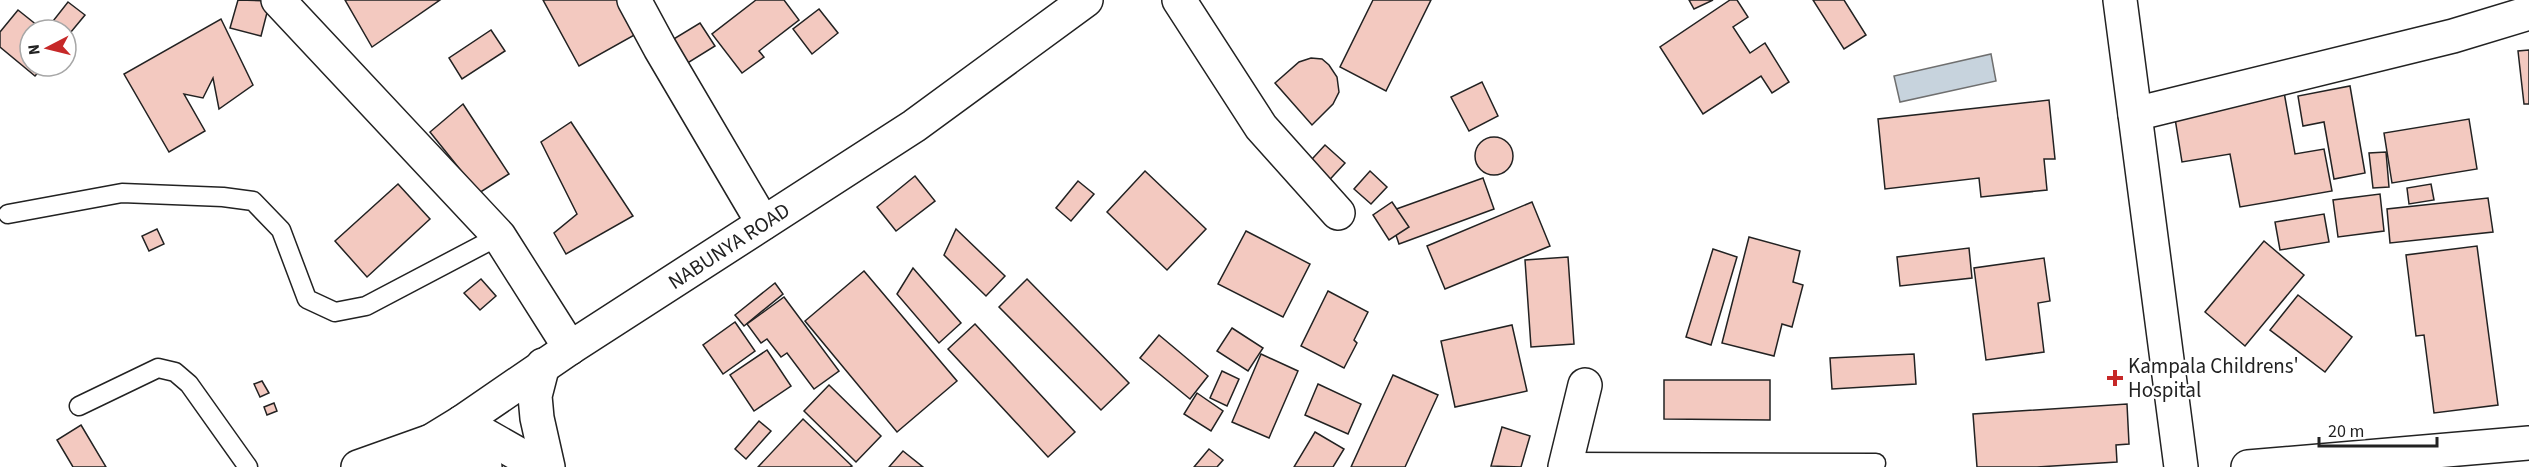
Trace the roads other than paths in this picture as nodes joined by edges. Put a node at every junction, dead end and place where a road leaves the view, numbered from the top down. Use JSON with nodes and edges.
{"nodes":[{"id":1,"x":278,"y":0,"type":"edge"},
{"id":2,"x":634,"y":0,"type":"edge"},
{"id":3,"x":1086,"y":0,"type":"edge"},
{"id":4,"x":1179,"y":0,"type":"edge"},
{"id":5,"x":2120,"y":0,"type":"edge"},
{"id":6,"x":2529,"y":14,"type":"edge"},
{"id":7,"x":2135,"y":114,"type":"junction"},
{"id":8,"x":1338,"y":213,"type":"dead end"},
{"id":9,"x":9,"y":214,"type":"dead end"},
{"id":10,"x":764,"y":223,"type":"junction"},
{"id":11,"x":499,"y":236,"type":"junction"},
{"id":12,"x":570,"y":348,"type":"junction"},
{"id":13,"x":543,"y":365,"type":"junction"},
{"id":14,"x":1585,"y":385,"type":"dead end"},
{"id":15,"x":79,"y":406,"type":"dead end"},
{"id":16,"x":462,"y":422,"type":"junction"},
{"id":17,"x":2529,"y":443,"type":"edge"},
{"id":18,"x":435,"y":454,"type":"edge"},
{"id":19,"x":377,"y":463,"type":"edge"},
{"id":20,"x":1876,"y":463,"type":"dead end"},
{"id":21,"x":1566,"y":464,"type":"edge"},
{"id":22,"x":248,"y":467,"type":"edge"},
{"id":23,"x":485,"y":467,"type":"edge"},
{"id":24,"x":541,"y":467,"type":"edge"},
{"id":25,"x":548,"y":467,"type":"edge"},
{"id":26,"x":2181,"y":467,"type":"edge"},
{"id":27,"x":2248,"y":467,"type":"edge"}],
"edges":[{"from":1,"to":11,"type":"street"},
{"from":2,"to":10,"type":"street"},
{"from":3,"to":10,"type":"street","name":"NABUNYA ROAD"},
{"from":4,"to":8,"type":"street"},
{"from":5,"to":7,"type":"street"},
{"from":6,"to":7,"type":"street"},
{"from":7,"to":26,"type":"street"},
{"from":9,"to":11,"type":"lane"},
{"from":10,"to":12,"type":"street","name":"NABUNYA ROAD"},
{"from":11,"to":12,"type":"street"},
{"from":12,"to":13,"type":"street","name":"NABUNYA ROAD"},
{"from":13,"to":16,"type":"street","name":"NABUNYA ROAD"},
{"from":13,"to":25,"type":"street"},
{"from":14,"to":21,"type":"street"},
{"from":15,"to":22,"type":"lane"},
{"from":16,"to":18,"type":"street","name":"NABUNYA ROAD"},
{"from":16,"to":24,"type":"street"},
{"from":17,"to":27,"type":"street"},
{"from":18,"to":19,"type":"street","name":"NABUNYA ROAD"},
{"from":18,"to":23,"type":"street"},
{"from":20,"to":21,"type":"lane"}]}
